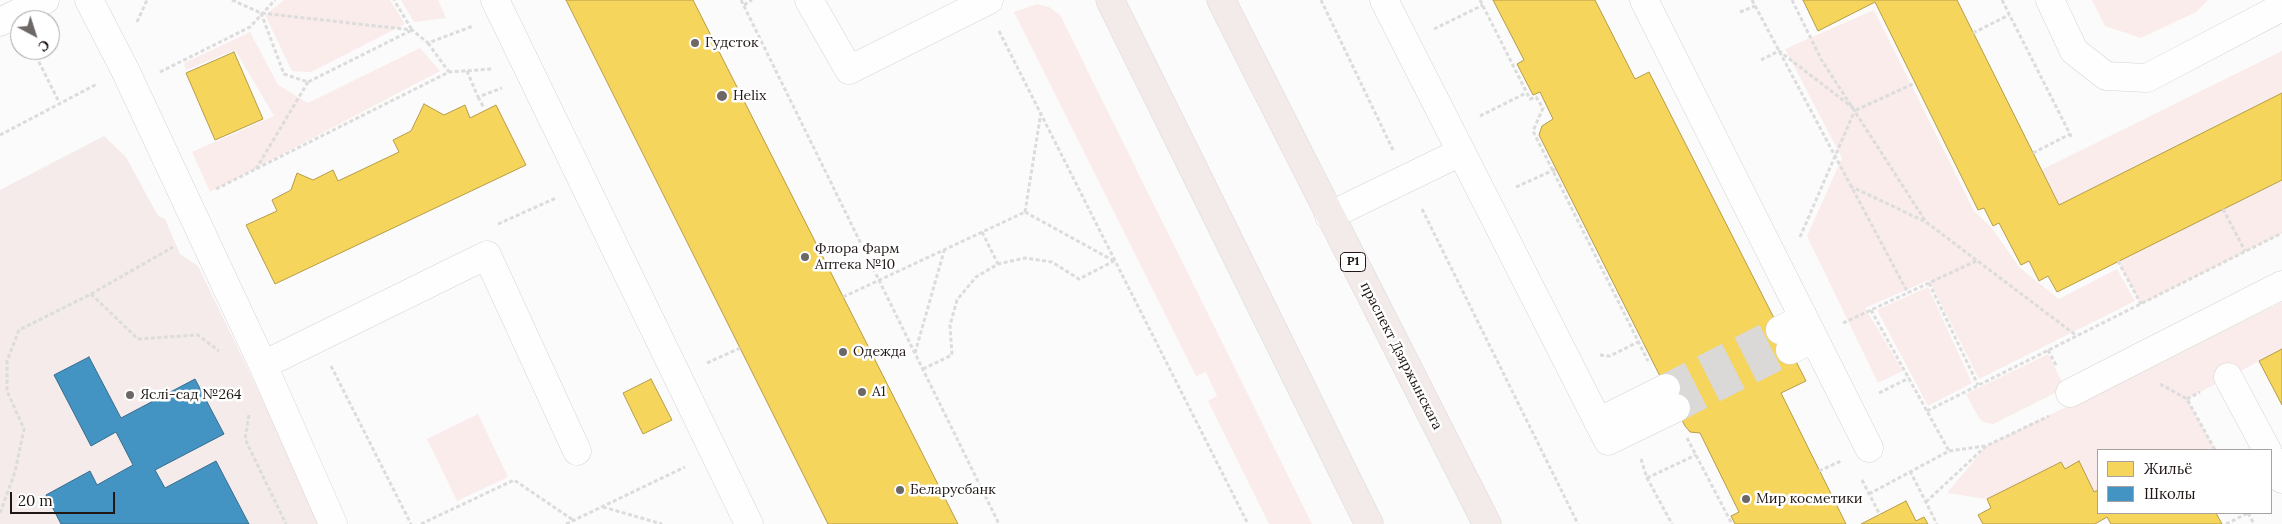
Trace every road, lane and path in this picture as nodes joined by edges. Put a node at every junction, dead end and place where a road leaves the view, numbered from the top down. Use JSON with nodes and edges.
{"nodes":[{"id":1,"x":44,"y":0,"type":"edge"},
{"id":2,"x":89,"y":0,"type":"edge"},
{"id":3,"x":147,"y":0,"type":"edge"},
{"id":4,"x":232,"y":0,"type":"edge"},
{"id":5,"x":275,"y":0,"type":"edge"},
{"id":6,"x":394,"y":0,"type":"edge"},
{"id":7,"x":741,"y":0,"type":"edge"},
{"id":8,"x":752,"y":0,"type":"edge"},
{"id":9,"x":809,"y":0,"type":"edge"},
{"id":10,"x":1110,"y":0,"type":"edge"},
{"id":11,"x":1221,"y":0,"type":"edge"},
{"id":12,"x":1321,"y":0,"type":"edge"},
{"id":13,"x":1384,"y":0,"type":"edge"},
{"id":14,"x":1480,"y":0,"type":"edge"},
{"id":15,"x":1644,"y":0,"type":"edge"},
{"id":16,"x":1752,"y":0,"type":"edge"},
{"id":17,"x":1792,"y":0,"type":"edge"},
{"id":18,"x":2002,"y":0,"type":"edge"},
{"id":19,"x":2050,"y":0,"type":"edge"},
{"id":20,"x":987,"y":1,"type":"edge"},
{"id":21,"x":744,"y":5,"type":"junction"},
{"id":22,"x":1482,"y":5,"type":"junction"},
{"id":23,"x":1755,"y":6,"type":"junction"},
{"id":24,"x":2282,"y":7,"type":"edge"},
{"id":25,"x":498,"y":8,"type":"edge"},
{"id":26,"x":1740,"y":12,"type":"dead end"},
{"id":27,"x":261,"y":13,"type":"junction"},
{"id":28,"x":2009,"y":15,"type":"junction"},
{"id":29,"x":0,"y":22,"type":"edge"},
{"id":30,"x":135,"y":27,"type":"dead end"},
{"id":31,"x":412,"y":30,"type":"junction"},
{"id":32,"x":1428,"y":32,"type":"dead end"},
{"id":33,"x":1973,"y":33,"type":"dead end"},
{"id":34,"x":428,"y":43,"type":"junction"},
{"id":35,"x":1779,"y":51,"type":"junction"},
{"id":36,"x":38,"y":60,"type":"edge"},
{"id":37,"x":1761,"y":60,"type":"dead end"},
{"id":38,"x":125,"y":70,"type":"junction"},
{"id":39,"x":467,"y":71,"type":"junction"},
{"id":40,"x":449,"y":72,"type":"junction"},
{"id":41,"x":531,"y":76,"type":"junction"},
{"id":42,"x":308,"y":82,"type":"junction"},
{"id":43,"x":1914,"y":83,"type":"dead end"},
{"id":44,"x":1526,"y":93,"type":"junction"},
{"id":45,"x":478,"y":98,"type":"junction"},
{"id":46,"x":60,"y":104,"type":"junction"},
{"id":47,"x":484,"y":108,"type":"dead end"},
{"id":48,"x":1856,"y":110,"type":"junction"},
{"id":49,"x":1041,"y":112,"type":"junction"},
{"id":50,"x":1472,"y":119,"type":"dead end"},
{"id":51,"x":2070,"y":134,"type":"junction"},
{"id":52,"x":0,"y":135,"type":"edge"},
{"id":53,"x":2072,"y":138,"type":"dead end"},
{"id":54,"x":1393,"y":151,"type":"dead end"},
{"id":55,"x":1461,"y":152,"type":"junction"},
{"id":56,"x":2033,"y":153,"type":"dead end"},
{"id":57,"x":1834,"y":156,"type":"junction"},
{"id":58,"x":1556,"y":169,"type":"dead end"},
{"id":59,"x":255,"y":170,"type":"junction"},
{"id":60,"x":1552,"y":171,"type":"junction"},
{"id":61,"x":584,"y":185,"type":"junction"},
{"id":62,"x":1850,"y":186,"type":"junction"},
{"id":63,"x":1510,"y":190,"type":"dead end"},
{"id":64,"x":210,"y":192,"type":"dead end"},
{"id":65,"x":1422,"y":209,"type":"dead end"},
{"id":66,"x":2223,"y":209,"type":"dead end"},
{"id":67,"x":1025,"y":212,"type":"junction"},
{"id":68,"x":1329,"y":216,"type":"junction"},
{"id":69,"x":1926,"y":222,"type":"junction"},
{"id":70,"x":494,"y":227,"type":"dead end"},
{"id":71,"x":982,"y":232,"type":"junction"},
{"id":72,"x":2282,"y":233,"type":"edge"},
{"id":73,"x":1800,"y":237,"type":"dead end"},
{"id":74,"x":177,"y":245,"type":"dead end"},
{"id":75,"x":944,"y":250,"type":"junction"},
{"id":76,"x":2245,"y":251,"type":"junction"},
{"id":77,"x":1978,"y":260,"type":"junction"},
{"id":78,"x":1114,"y":261,"type":"junction"},
{"id":79,"x":2118,"y":261,"type":"dead end"},
{"id":80,"x":998,"y":264,"type":"junction"},
{"id":81,"x":879,"y":280,"type":"junction"},
{"id":82,"x":1929,"y":283,"type":"junction"},
{"id":83,"x":2282,"y":284,"type":"edge"},
{"id":84,"x":1908,"y":293,"type":"junction"},
{"id":85,"x":91,"y":294,"type":"junction"},
{"id":86,"x":843,"y":298,"type":"dead end"},
{"id":87,"x":2141,"y":304,"type":"junction"},
{"id":88,"x":1871,"y":310,"type":"junction"},
{"id":89,"x":1843,"y":323,"type":"dead end"},
{"id":90,"x":2077,"y":336,"type":"junction"},
{"id":91,"x":317,"y":340,"type":"junction"},
{"id":92,"x":740,"y":348,"type":"dead end"},
{"id":93,"x":220,"y":352,"type":"dead end"},
{"id":94,"x":915,"y":354,"type":"junction"},
{"id":95,"x":704,"y":364,"type":"dead end"},
{"id":96,"x":263,"y":365,"type":"junction"},
{"id":97,"x":923,"y":369,"type":"junction"},
{"id":98,"x":2228,"y":377,"type":"dead end"},
{"id":99,"x":1909,"y":378,"type":"junction"},
{"id":100,"x":2155,"y":382,"type":"dead end"},
{"id":101,"x":1978,"y":386,"type":"junction"},
{"id":102,"x":1879,"y":393,"type":"dead end"},
{"id":103,"x":2070,"y":393,"type":"dead end"},
{"id":104,"x":1670,"y":399,"type":"junction"},
{"id":105,"x":1927,"y":411,"type":"junction"},
{"id":106,"x":250,"y":412,"type":"dead end"},
{"id":107,"x":1986,"y":446,"type":"dead end"},
{"id":108,"x":1869,"y":448,"type":"dead end"},
{"id":109,"x":2214,"y":449,"type":"edge"},
{"id":110,"x":2266,"y":449,"type":"edge"},
{"id":111,"x":577,"y":451,"type":"dead end"},
{"id":112,"x":1949,"y":451,"type":"junction"},
{"id":113,"x":1640,"y":454,"type":"dead end"},
{"id":114,"x":1696,"y":455,"type":"junction"},
{"id":115,"x":2272,"y":460,"type":"edge"},
{"id":116,"x":687,"y":467,"type":"dead end"},
{"id":117,"x":1910,"y":471,"type":"junction"},
{"id":118,"x":1647,"y":478,"type":"junction"},
{"id":119,"x":2282,"y":479,"type":"edge"},
{"id":120,"x":1869,"y":494,"type":"dead end"},
{"id":121,"x":603,"y":507,"type":"junction"},
{"id":122,"x":0,"y":513,"type":"edge"},
{"id":123,"x":2246,"y":514,"type":"edge"},
{"id":124,"x":573,"y":521,"type":"junction"},
{"id":125,"x":286,"y":524,"type":"edge"},
{"id":126,"x":333,"y":524,"type":"edge"},
{"id":127,"x":411,"y":524,"type":"edge"},
{"id":128,"x":422,"y":524,"type":"edge"},
{"id":129,"x":566,"y":524,"type":"edge"},
{"id":130,"x":662,"y":524,"type":"edge"},
{"id":131,"x":749,"y":524,"type":"edge"},
{"id":132,"x":999,"y":524,"type":"edge"},
{"id":133,"x":1248,"y":524,"type":"edge"},
{"id":134,"x":1369,"y":524,"type":"edge"},
{"id":135,"x":1486,"y":524,"type":"edge"},
{"id":136,"x":1578,"y":524,"type":"edge"},
{"id":137,"x":1672,"y":524,"type":"edge"},
{"id":138,"x":1732,"y":524,"type":"edge"},
{"id":139,"x":1937,"y":524,"type":"edge"},
{"id":140,"x":2226,"y":524,"type":"edge"}],
"edges":[{"from":1,"to":29,"type":"lane"},
{"from":2,"to":38,"type":"lane"},
{"from":3,"to":30,"type":"path"},
{"from":4,"to":27,"type":"path"},
{"from":5,"to":27,"type":"path"},
{"from":6,"to":31,"type":"path"},
{"from":7,"to":21,"type":"path"},
{"from":8,"to":21,"type":"path"},
{"from":9,"to":20,"type":"lane"},
{"from":10,"to":134,"type":"main road"},
{"from":11,"to":68,"type":"main road","name":"праспект Дзяржынскага","number":"Р1"},
{"from":12,"to":54,"type":"path"},
{"from":13,"to":55,"type":"lane"},
{"from":14,"to":22,"type":"path"},
{"from":15,"to":108,"type":"lane"},
{"from":16,"to":23,"type":"path"},
{"from":17,"to":48,"type":"path"},
{"from":18,"to":28,"type":"path"},
{"from":19,"to":24,"type":"lane"},
{"from":20,"to":49,"type":"path"},
{"from":21,"to":81,"type":"path"},
{"from":22,"to":32,"type":"path"},
{"from":22,"to":44,"type":"path"},
{"from":23,"to":26,"type":"path"},
{"from":23,"to":35,"type":"path"},
{"from":25,"to":34,"type":"path"},
{"from":25,"to":41,"type":"lane"},
{"from":27,"to":31,"type":"path"},
{"from":27,"to":38,"type":"path"},
{"from":27,"to":42,"type":"path"},
{"from":28,"to":33,"type":"path"},
{"from":28,"to":51,"type":"path"},
{"from":31,"to":34,"type":"path"},
{"from":31,"to":42,"type":"path"},
{"from":34,"to":40,"type":"path"},
{"from":35,"to":37,"type":"path"},
{"from":35,"to":48,"type":"path"},
{"from":35,"to":57,"type":"path"},
{"from":36,"to":46,"type":"path"},
{"from":38,"to":46,"type":"path"},
{"from":38,"to":96,"type":"lane"},
{"from":39,"to":40,"type":"path"},
{"from":39,"to":41,"type":"path"},
{"from":39,"to":45,"type":"path"},
{"from":40,"to":59,"type":"path"},
{"from":41,"to":45,"type":"path"},
{"from":41,"to":61,"type":"lane"},
{"from":42,"to":59,"type":"path"},
{"from":43,"to":48,"type":"path"},
{"from":44,"to":50,"type":"path"},
{"from":44,"to":60,"type":"path"},
{"from":45,"to":47,"type":"path"},
{"from":46,"to":52,"type":"path"},
{"from":48,"to":57,"type":"path"},
{"from":48,"to":69,"type":"path"},
{"from":49,"to":67,"type":"path"},
{"from":49,"to":78,"type":"path"},
{"from":51,"to":53,"type":"path"},
{"from":51,"to":56,"type":"path"},
{"from":55,"to":68,"type":"lane"},
{"from":55,"to":104,"type":"lane"},
{"from":57,"to":62,"type":"path"},
{"from":57,"to":73,"type":"path"},
{"from":58,"to":60,"type":"path"},
{"from":59,"to":64,"type":"path"},
{"from":60,"to":63,"type":"path"},
{"from":60,"to":104,"type":"path"},
{"from":61,"to":70,"type":"path"},
{"from":61,"to":131,"type":"lane"},
{"from":62,"to":69,"type":"path"},
{"from":62,"to":84,"type":"path"},
{"from":65,"to":136,"type":"path"},
{"from":66,"to":76,"type":"path"},
{"from":67,"to":71,"type":"path"},
{"from":67,"to":78,"type":"path"},
{"from":68,"to":135,"type":"main road","name":"праспект Дзяржынскага","number":"Р1"},
{"from":69,"to":77,"type":"path"},
{"from":71,"to":75,"type":"path"},
{"from":71,"to":80,"type":"path"},
{"from":72,"to":76,"type":"path"},
{"from":74,"to":85,"type":"path"},
{"from":75,"to":81,"type":"path"},
{"from":75,"to":94,"type":"path"},
{"from":76,"to":87,"type":"path"},
{"from":77,"to":82,"type":"path"},
{"from":77,"to":90,"type":"path"},
{"from":78,"to":80,"type":"path"},
{"from":78,"to":133,"type":"path"},
{"from":79,"to":87,"type":"path"},
{"from":80,"to":97,"type":"path"},
{"from":81,"to":86,"type":"path"},
{"from":81,"to":94,"type":"path"},
{"from":82,"to":84,"type":"path"},
{"from":82,"to":101,"type":"path"},
{"from":83,"to":103,"type":"lane"},
{"from":84,"to":88,"type":"path"},
{"from":85,"to":93,"type":"path"},
{"from":85,"to":122,"type":"path"},
{"from":87,"to":90,"type":"path"},
{"from":88,"to":89,"type":"path"},
{"from":88,"to":99,"type":"path"},
{"from":90,"to":101,"type":"path"},
{"from":91,"to":96,"type":"lane"},
{"from":91,"to":111,"type":"lane"},
{"from":91,"to":127,"type":"path"},
{"from":92,"to":95,"type":"path"},
{"from":94,"to":97,"type":"path"},
{"from":96,"to":126,"type":"lane"},
{"from":97,"to":132,"type":"path"},
{"from":98,"to":110,"type":"lane"},
{"from":99,"to":102,"type":"path"},
{"from":99,"to":105,"type":"path"},
{"from":100,"to":109,"type":"path"},
{"from":101,"to":105,"type":"path"},
{"from":104,"to":114,"type":"path"},
{"from":105,"to":112,"type":"path"},
{"from":106,"to":125,"type":"path"},
{"from":107,"to":112,"type":"path"},
{"from":112,"to":117,"type":"path"},
{"from":113,"to":118,"type":"path"},
{"from":114,"to":118,"type":"path"},
{"from":114,"to":138,"type":"path"},
{"from":115,"to":119,"type":"lane"},
{"from":116,"to":121,"type":"path"},
{"from":117,"to":120,"type":"path"},
{"from":117,"to":139,"type":"path"},
{"from":118,"to":137,"type":"path"},
{"from":121,"to":124,"type":"path"},
{"from":121,"to":130,"type":"path"},
{"from":123,"to":140,"type":"path"},
{"from":124,"to":128,"type":"path"},
{"from":124,"to":129,"type":"path"}]}
